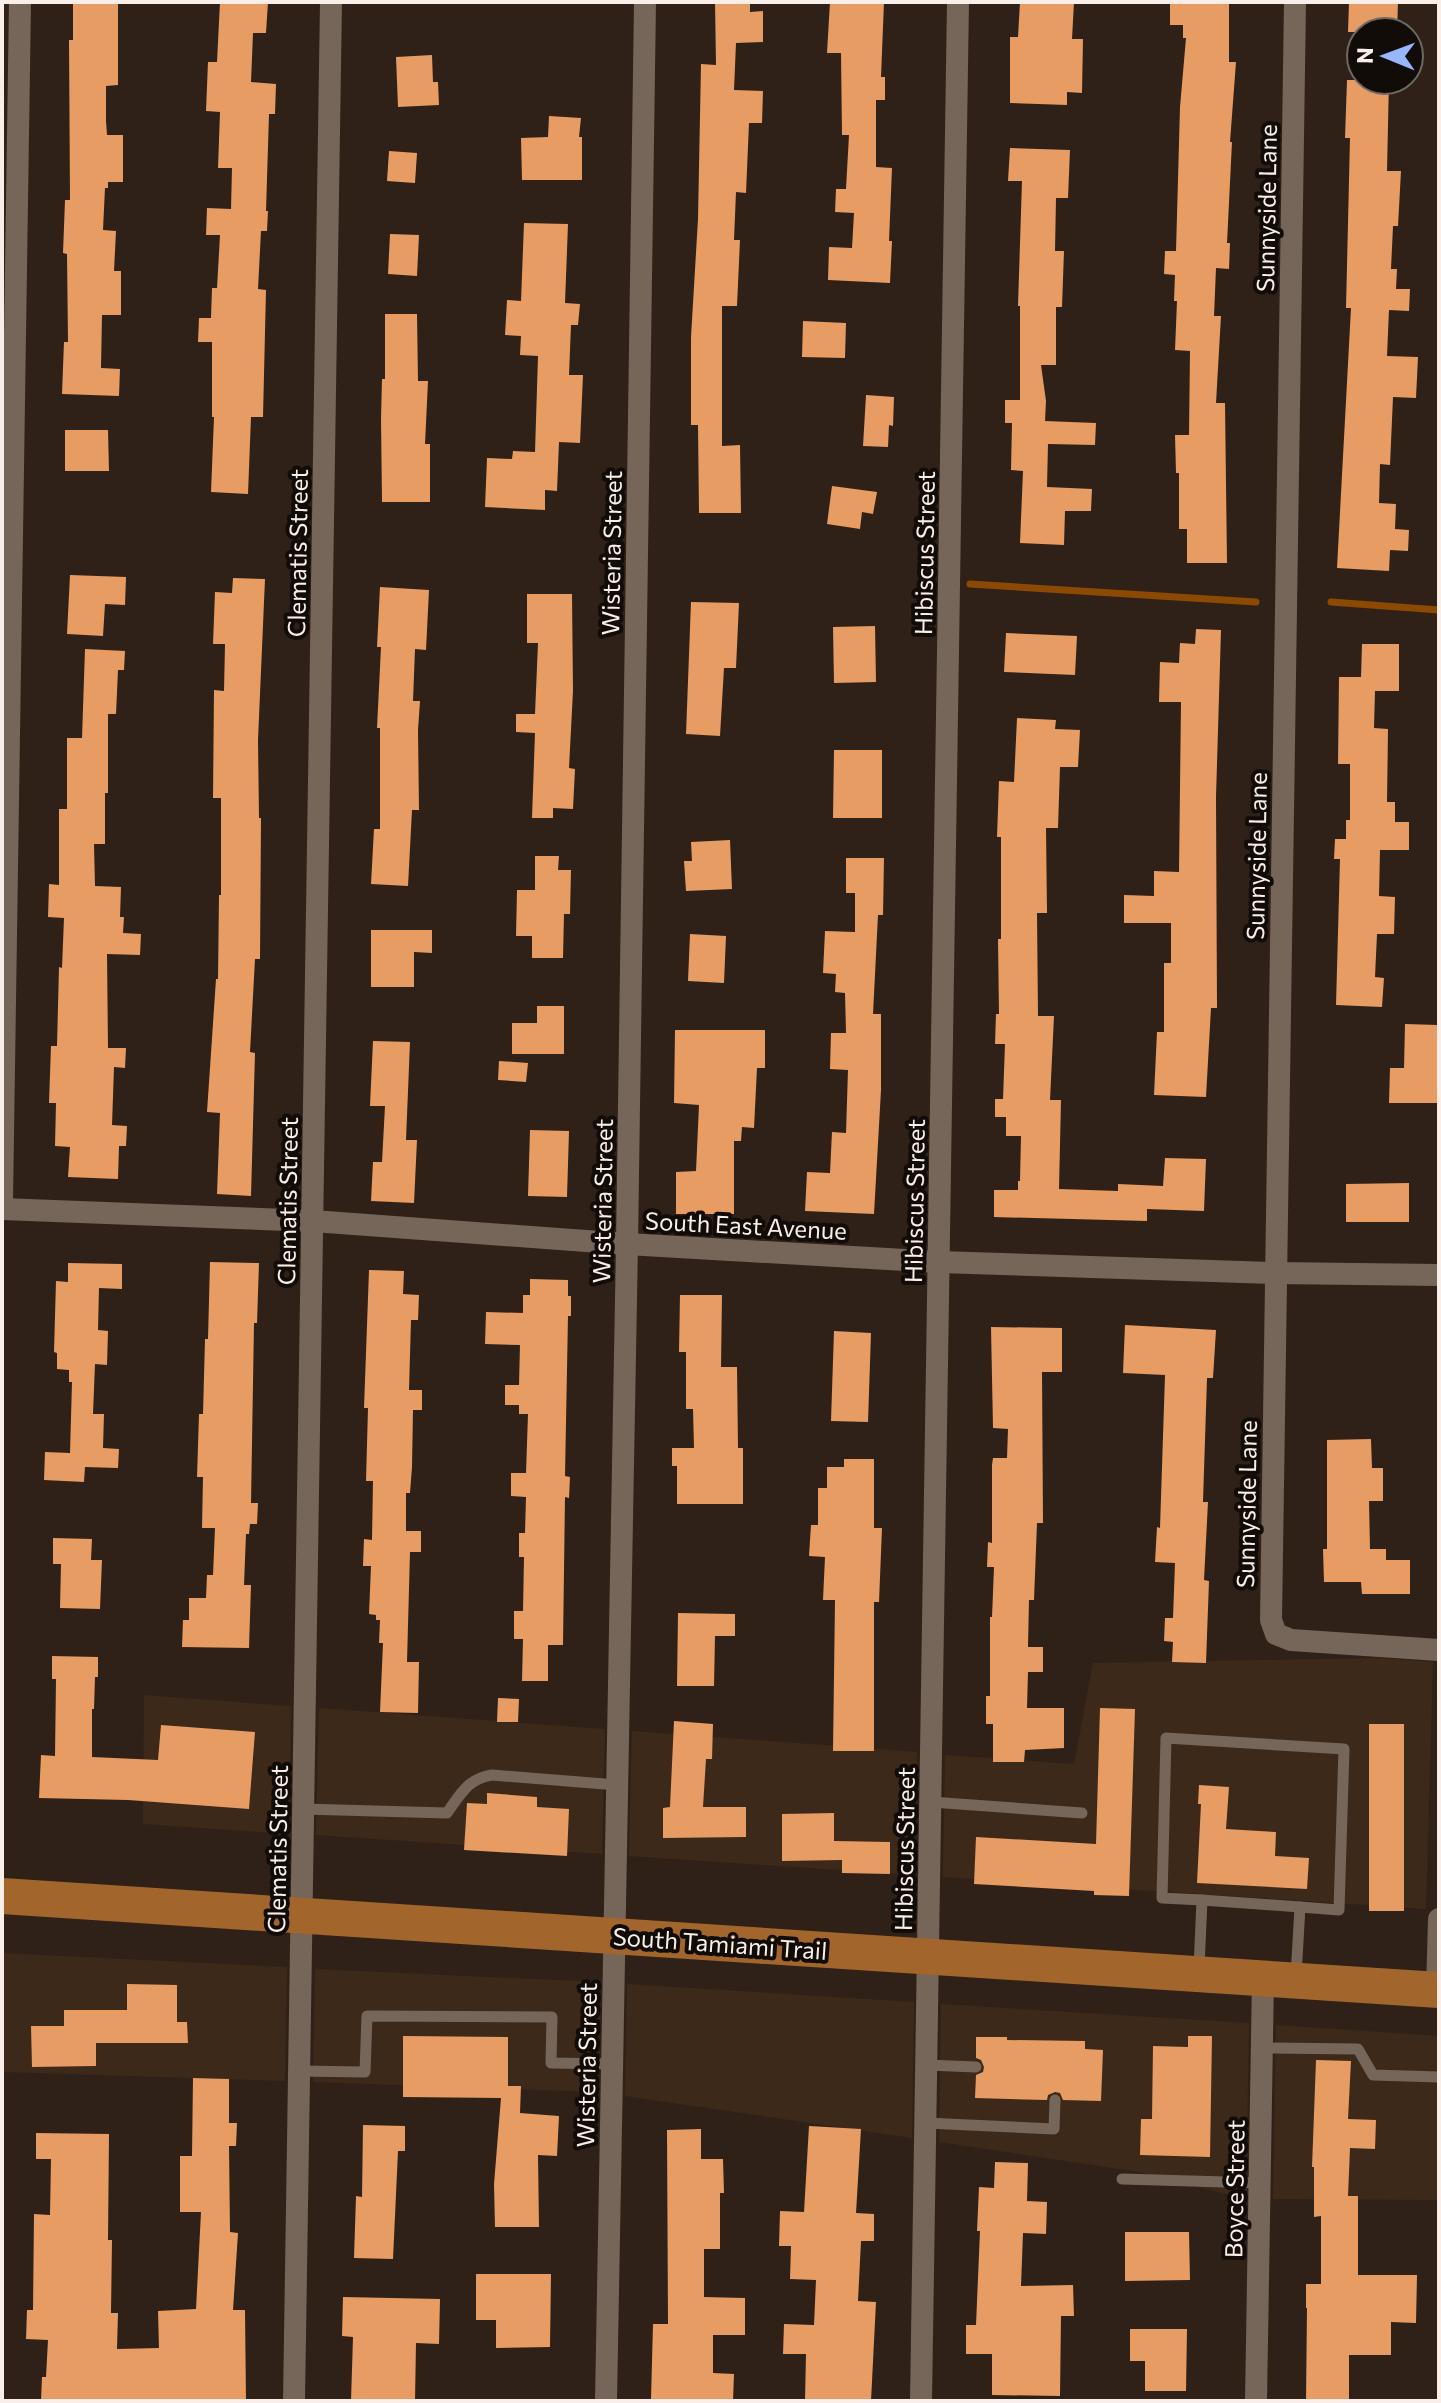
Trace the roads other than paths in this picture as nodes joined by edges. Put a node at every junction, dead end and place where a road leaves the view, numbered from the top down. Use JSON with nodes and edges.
{"nodes":[{"id":1,"x":20,"y":2,"type":"edge"},
{"id":2,"x":331,"y":2,"type":"edge"},
{"id":3,"x":645,"y":2,"type":"edge"},
{"id":4,"x":958,"y":2,"type":"edge"},
{"id":5,"x":1295,"y":2,"type":"edge"},
{"id":6,"x":8,"y":525,"type":"edge"},
{"id":7,"x":2,"y":1201,"type":"edge"},
{"id":8,"x":2,"y":1209,"type":"edge"},
{"id":9,"x":313,"y":1221,"type":"junction"},
{"id":10,"x":627,"y":1244,"type":"junction"},
{"id":11,"x":939,"y":1262,"type":"junction"},
{"id":12,"x":1275,"y":1273,"type":"junction"},
{"id":13,"x":1439,"y":1275,"type":"edge"},
{"id":14,"x":1439,"y":1650,"type":"edge"},
{"id":15,"x":617,"y":1785,"type":"junction"},
{"id":16,"x":931,"y":1802,"type":"junction"},
{"id":17,"x":303,"y":1809,"type":"junction"},
{"id":18,"x":1082,"y":1813,"type":"dead end"},
{"id":19,"x":2,"y":1896,"type":"edge"},
{"id":20,"x":1202,"y":1900,"type":"junction"},
{"id":21,"x":1300,"y":1907,"type":"junction"},
{"id":22,"x":302,"y":1916,"type":"junction"},
{"id":23,"x":1439,"y":1919,"type":"edge"},
{"id":24,"x":614,"y":1937,"type":"junction"},
{"id":25,"x":928,"y":1957,"type":"junction"},
{"id":26,"x":1199,"y":1974,"type":"junction"},
{"id":27,"x":1280,"y":1979,"type":"junction"},
{"id":28,"x":1438,"y":1990,"type":"edge"},
{"id":29,"x":1262,"y":2048,"type":"junction"},
{"id":30,"x":612,"y":2064,"type":"junction"},
{"id":31,"x":927,"y":2065,"type":"junction"},
{"id":32,"x":976,"y":2067,"type":"dead end"},
{"id":33,"x":299,"y":2071,"type":"junction"},
{"id":34,"x":1439,"y":2077,"type":"edge"},
{"id":35,"x":1055,"y":2100,"type":"dead end"},
{"id":36,"x":926,"y":2123,"type":"junction"},
{"id":37,"x":1122,"y":2179,"type":"dead end"},
{"id":38,"x":1260,"y":2183,"type":"junction"},
{"id":39,"x":294,"y":2401,"type":"edge"},
{"id":40,"x":606,"y":2401,"type":"edge"},
{"id":41,"x":921,"y":2401,"type":"edge"},
{"id":42,"x":1256,"y":2401,"type":"edge"}],
"edges":[{"from":1,"to":6,"type":"street"},
{"from":2,"to":9,"type":"street","name":"Clematis Street"},
{"from":3,"to":10,"type":"street","name":"Wisteria Street"},
{"from":4,"to":11,"type":"street","name":"Hibiscus Street"},
{"from":5,"to":12,"type":"street","name":"Sunnyside Lane"},
{"from":6,"to":7,"type":"street"},
{"from":8,"to":9,"type":"street","name":"South East Avenue"},
{"from":9,"to":10,"type":"street","name":"South East Avenue"},
{"from":9,"to":17,"type":"street","name":"Clematis Street"},
{"from":10,"to":11,"type":"street","name":"South East Avenue"},
{"from":10,"to":15,"type":"street","name":"Wisteria Street"},
{"from":11,"to":12,"type":"street","name":"South East Avenue"},
{"from":11,"to":16,"type":"street","name":"Hibiscus Street"},
{"from":12,"to":13,"type":"street","name":"South East Avenue"},
{"from":12,"to":14,"type":"street","name":"Sunnyside Lane"},
{"from":15,"to":17,"type":"lane"},
{"from":15,"to":24,"type":"street","name":"Wisteria Street"},
{"from":16,"to":18,"type":"lane"},
{"from":16,"to":25,"type":"street","name":"Hibiscus Street"},
{"from":17,"to":22,"type":"street","name":"Clematis Street"},
{"from":19,"to":22,"type":"main road","name":"South Tamiami Trail"},
{"from":20,"to":21,"type":"lane"},
{"from":20,"to":21,"type":"lane"},
{"from":20,"to":26,"type":"lane"},
{"from":21,"to":27,"type":"lane"},
{"from":22,"to":24,"type":"main road","name":"South Tamiami Trail"},
{"from":22,"to":33,"type":"street","name":"Clematis Street"},
{"from":23,"to":28,"type":"street"},
{"from":24,"to":25,"type":"main road","name":"South Tamiami Trail"},
{"from":24,"to":30,"type":"street","name":"Wisteria Street"},
{"from":25,"to":26,"type":"main road","name":"South Tamiami Trail"},
{"from":25,"to":31,"type":"street","name":"Hibiscus Street"},
{"from":26,"to":27,"type":"main road","name":"South Tamiami Trail"},
{"from":27,"to":28,"type":"main road","name":"South Tamiami Trail"},
{"from":27,"to":29,"type":"street","name":"Boyce Street"},
{"from":29,"to":34,"type":"lane"},
{"from":29,"to":38,"type":"street","name":"Boyce Street"},
{"from":30,"to":33,"type":"lane"},
{"from":30,"to":40,"type":"street","name":"Wisteria Street"},
{"from":31,"to":32,"type":"lane"},
{"from":31,"to":36,"type":"street","name":"Hibiscus Street"},
{"from":33,"to":39,"type":"street","name":"Clematis Street"},
{"from":35,"to":36,"type":"lane"},
{"from":36,"to":41,"type":"street","name":"Hibiscus Street"},
{"from":37,"to":38,"type":"lane"},
{"from":38,"to":42,"type":"street","name":"Boyce Street"}]}
